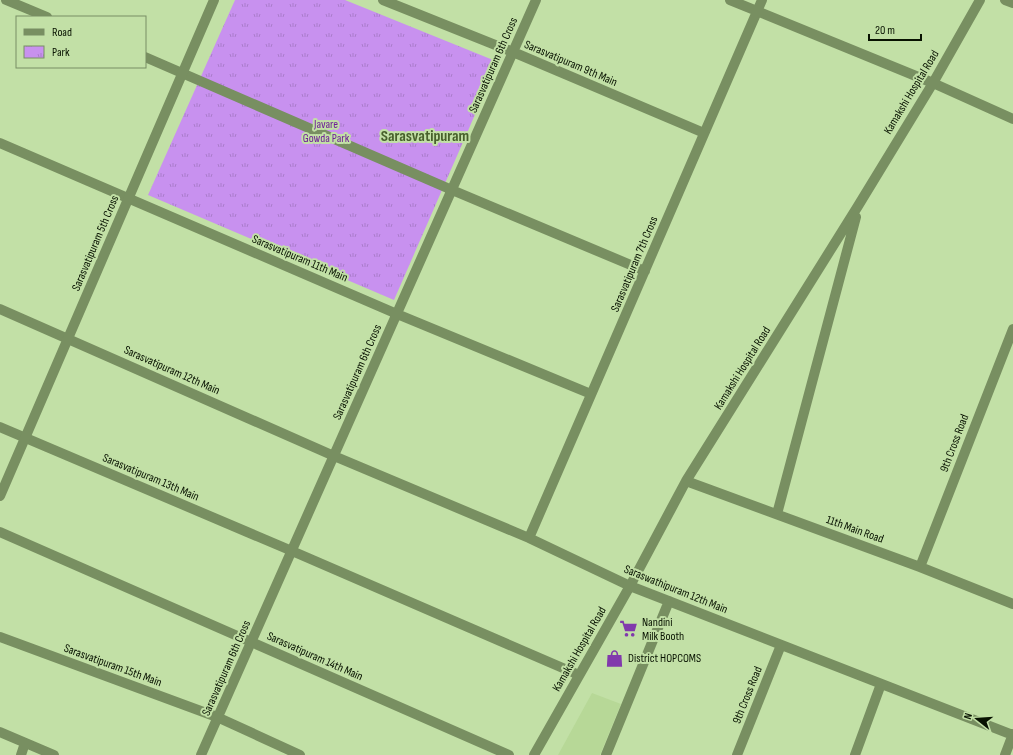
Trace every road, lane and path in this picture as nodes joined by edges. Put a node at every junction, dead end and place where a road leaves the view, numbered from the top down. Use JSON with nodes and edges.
{"nodes":[{"id":1,"x":6,"y":0,"type":"edge"},
{"id":2,"x":214,"y":0,"type":"edge"},
{"id":3,"x":383,"y":0,"type":"edge"},
{"id":4,"x":536,"y":0,"type":"edge"},
{"id":5,"x":730,"y":0,"type":"edge"},
{"id":6,"x":762,"y":0,"type":"edge"},
{"id":7,"x":980,"y":0,"type":"edge"},
{"id":8,"x":1005,"y":0,"type":"edge"},
{"id":9,"x":1013,"y":3,"type":"edge"},
{"id":10,"x":757,"y":12,"type":"junction"},
{"id":11,"x":45,"y":16,"type":"edge"},
{"id":12,"x":513,"y":52,"type":"junction"},
{"id":13,"x":146,"y":57,"type":"edge"},
{"id":14,"x":183,"y":73,"type":"junction"},
{"id":15,"x":933,"y":83,"type":"junction"},
{"id":16,"x":1013,"y":119,"type":"edge"},
{"id":17,"x":704,"y":134,"type":"junction"},
{"id":18,"x":0,"y":143,"type":"edge"},
{"id":19,"x":452,"y":190,"type":"junction"},
{"id":20,"x":129,"y":198,"type":"junction"},
{"id":21,"x":858,"y":206,"type":"junction"},
{"id":22,"x":645,"y":270,"type":"junction"},
{"id":23,"x":0,"y":309,"type":"edge"},
{"id":24,"x":397,"y":314,"type":"junction"},
{"id":25,"x":1013,"y":328,"type":"edge"},
{"id":26,"x":68,"y":339,"type":"junction"},
{"id":27,"x":591,"y":394,"type":"junction"},
{"id":28,"x":0,"y":427,"type":"edge"},
{"id":29,"x":25,"y":437,"type":"junction"},
{"id":30,"x":334,"y":456,"type":"junction"},
{"id":31,"x":686,"y":481,"type":"junction"},
{"id":32,"x":0,"y":496,"type":"edge"},
{"id":33,"x":777,"y":514,"type":"junction"},
{"id":34,"x":0,"y":532,"type":"edge"},
{"id":35,"x":529,"y":538,"type":"junction"},
{"id":36,"x":292,"y":551,"type":"junction"},
{"id":37,"x":920,"y":567,"type":"junction"},
{"id":38,"x":630,"y":586,"type":"junction"},
{"id":39,"x":669,"y":601,"type":"junction"},
{"id":40,"x":1013,"y":604,"type":"edge"},
{"id":41,"x":0,"y":637,"type":"edge"},
{"id":42,"x":252,"y":642,"type":"junction"},
{"id":43,"x":781,"y":645,"type":"junction"},
{"id":44,"x":579,"y":675,"type":"junction"},
{"id":45,"x":880,"y":684,"type":"junction"},
{"id":46,"x":217,"y":717,"type":"junction"},
{"id":47,"x":0,"y":732,"type":"edge"},
{"id":48,"x":1013,"y":735,"type":"edge"},
{"id":49,"x":26,"y":743,"type":"junction"},
{"id":50,"x":21,"y":755,"type":"edge"},
{"id":51,"x":54,"y":755,"type":"edge"},
{"id":52,"x":201,"y":755,"type":"edge"},
{"id":53,"x":300,"y":755,"type":"edge"},
{"id":54,"x":510,"y":755,"type":"edge"},
{"id":55,"x":534,"y":755,"type":"edge"},
{"id":56,"x":606,"y":755,"type":"edge"},
{"id":57,"x":737,"y":755,"type":"edge"},
{"id":58,"x":855,"y":755,"type":"edge"},
{"id":59,"x":1005,"y":755,"type":"edge"}],
"edges":[{"from":1,"to":11,"type":"street"},
{"from":2,"to":14,"type":"street","name":"Sarasvatipuram 5th Cross"},
{"from":3,"to":12,"type":"street","name":"Sarasvatipuram 9th Main"},
{"from":4,"to":12,"type":"street","name":"Sarasvatipuram 6th Cross"},
{"from":5,"to":10,"type":"street"},
{"from":6,"to":10,"type":"street","name":"Sarasvatipuram 7th Cross"},
{"from":7,"to":15,"type":"street","name":"Kamakshi Hospital Road"},
{"from":8,"to":9,"type":"street"},
{"from":10,"to":15,"type":"street"},
{"from":10,"to":17,"type":"street","name":"Sarasvatipuram 7th Cross"},
{"from":12,"to":17,"type":"street","name":"Sarasvatipuram 9th Main"},
{"from":12,"to":19,"type":"street","name":"Sarasvatipuram 6th Cross"},
{"from":13,"to":14,"type":"street"},
{"from":14,"to":19,"type":"street"},
{"from":14,"to":20,"type":"street","name":"Sarasvatipuram 5th Cross"},
{"from":15,"to":16,"type":"street"},
{"from":15,"to":21,"type":"street","name":"Kamakshi Hospital Road"},
{"from":17,"to":22,"type":"street","name":"Sarasvatipuram 7th Cross"},
{"from":18,"to":20,"type":"street","name":"Sarasvatipuram 11th Main"},
{"from":19,"to":22,"type":"street"},
{"from":19,"to":24,"type":"street","name":"Sarasvatipuram 6th Cross"},
{"from":20,"to":24,"type":"street","name":"Sarasvatipuram 11th Main"},
{"from":20,"to":26,"type":"street","name":"Sarasvatipuram 5th Cross"},
{"from":21,"to":31,"type":"street","name":"Kamakshi Hospital Road"},
{"from":21,"to":33,"type":"street"},
{"from":22,"to":27,"type":"street","name":"Sarasvatipuram 7th Cross"},
{"from":23,"to":26,"type":"street","name":"Sarasvatipuram 12th Main"},
{"from":24,"to":27,"type":"street","name":"Sarasvatipuram 11th Main"},
{"from":24,"to":30,"type":"street","name":"Sarasvatipuram 6th Cross"},
{"from":25,"to":37,"type":"street","name":"9th Cross Road"},
{"from":26,"to":29,"type":"street","name":"Sarasvatipuram 5th Cross"},
{"from":26,"to":30,"type":"street","name":"Sarasvatipuram 12th Main"},
{"from":27,"to":35,"type":"street","name":"Sarasvatipuram 7th Cross"},
{"from":28,"to":29,"type":"street","name":"Sarasvatipuram 13th Main"},
{"from":29,"to":32,"type":"street","name":"Sarasvatipuram 5th Cross"},
{"from":29,"to":36,"type":"street","name":"Sarasvatipuram 13th Main"},
{"from":30,"to":35,"type":"street","name":"Saraswathipuram 12th Main"},
{"from":30,"to":36,"type":"street","name":"Sarasvatipuram 6th Cross"},
{"from":31,"to":33,"type":"street","name":"11th Main Road"},
{"from":31,"to":38,"type":"street","name":"Kamakshi Hospital Road"},
{"from":33,"to":37,"type":"street","name":"11th Main Road"},
{"from":34,"to":42,"type":"street","name":"Sarasvatipuram 14th Main"},
{"from":35,"to":38,"type":"street","name":"Saraswathipuram 12th Main"},
{"from":36,"to":42,"type":"street","name":"Sarasvatipuram 6th Cross"},
{"from":36,"to":44,"type":"street","name":"Sarasvatipuram 13th Main"},
{"from":37,"to":40,"type":"street","name":"11th Main Road"},
{"from":38,"to":39,"type":"street","name":"Saraswathipuram 12th Main"},
{"from":38,"to":44,"type":"street","name":"Kamakshi Hospital Road"},
{"from":39,"to":43,"type":"street","name":"Saraswathipuram 12th Main"},
{"from":39,"to":56,"type":"street"},
{"from":41,"to":46,"type":"street","name":"Sarasvatipuram 15th Main"},
{"from":42,"to":46,"type":"street","name":"Sarasvatipuram 6th Cross"},
{"from":42,"to":54,"type":"street","name":"Sarasvatipuram 14th Main"},
{"from":43,"to":45,"type":"street","name":"Saraswathipuram 12th Main"},
{"from":43,"to":57,"type":"street","name":"9th Cross Road"},
{"from":44,"to":55,"type":"street","name":"Kamakshi Hospital Road"},
{"from":45,"to":48,"type":"street","name":"Saraswathipuram 12th Main"},
{"from":45,"to":58,"type":"street"},
{"from":46,"to":52,"type":"street","name":"Sarasvatipuram 6th Cross"},
{"from":46,"to":53,"type":"street","name":"Sarasvatipuram 15th Main"},
{"from":47,"to":49,"type":"street"},
{"from":48,"to":59,"type":"street"},
{"from":49,"to":50,"type":"street"},
{"from":49,"to":51,"type":"street"}]}
